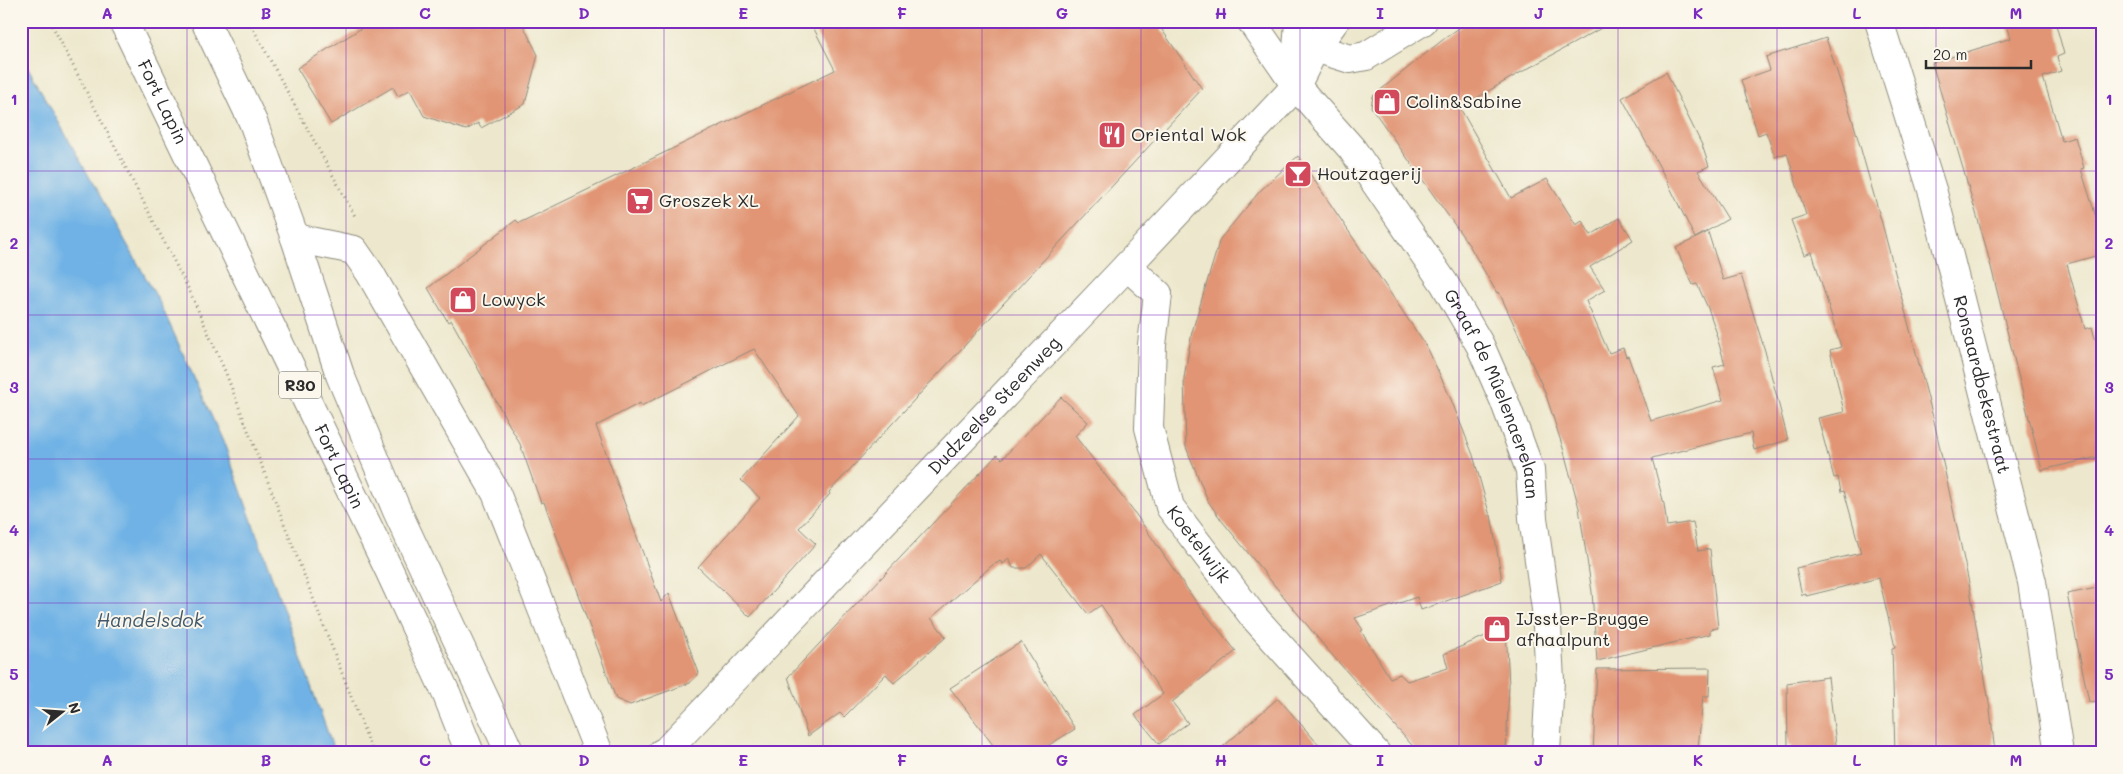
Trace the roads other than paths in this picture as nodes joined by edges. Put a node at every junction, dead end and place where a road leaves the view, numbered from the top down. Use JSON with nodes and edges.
{"nodes":[{"id":1,"x":123,"y":21,"type":"edge"},
{"id":2,"x":205,"y":21,"type":"edge"},
{"id":3,"x":1251,"y":21,"type":"edge"},
{"id":4,"x":1299,"y":21,"type":"edge"},
{"id":5,"x":1335,"y":21,"type":"edge"},
{"id":6,"x":1423,"y":21,"type":"edge"},
{"id":7,"x":1879,"y":21,"type":"edge"},
{"id":8,"x":1315,"y":48,"type":"junction"},
{"id":9,"x":1296,"y":86,"type":"junction"},
{"id":10,"x":295,"y":238,"type":"junction"},
{"id":11,"x":1127,"y":266,"type":"junction"},
{"id":12,"x":470,"y":753,"type":"edge"},
{"id":13,"x":510,"y":753,"type":"edge"},
{"id":14,"x":599,"y":753,"type":"edge"},
{"id":15,"x":662,"y":753,"type":"edge"},
{"id":16,"x":1376,"y":753,"type":"edge"},
{"id":17,"x":1546,"y":753,"type":"edge"},
{"id":18,"x":2059,"y":753,"type":"edge"}],
"edges":[{"from":1,"to":12,"type":"street","name":"Fort Lapin","number":"R30"},
{"from":2,"to":10,"type":"street","name":"Fort Lapin","number":"R30"},
{"from":3,"to":9,"type":"street","name":"Graaf de Mûelenaerelaan"},
{"from":4,"to":9,"type":"street"},
{"from":5,"to":8,"type":"street","name":"Dudzeelse Steenweg"},
{"from":6,"to":8,"type":"street"},
{"from":7,"to":18,"type":"street","name":"Ronsaardbekestraat"},
{"from":8,"to":9,"type":"street","name":"Dudzeelse Steenweg"},
{"from":9,"to":11,"type":"street","name":"Dudzeelse Steenweg"},
{"from":9,"to":17,"type":"street","name":"Graaf de Mûelenaerelaan"},
{"from":10,"to":13,"type":"street","name":"Fort Lapin","number":"R30"},
{"from":10,"to":14,"type":"street"},
{"from":11,"to":15,"type":"street","name":"Dudzeelse Steenweg"},
{"from":11,"to":16,"type":"street","name":"Koetelwijk"}]}
